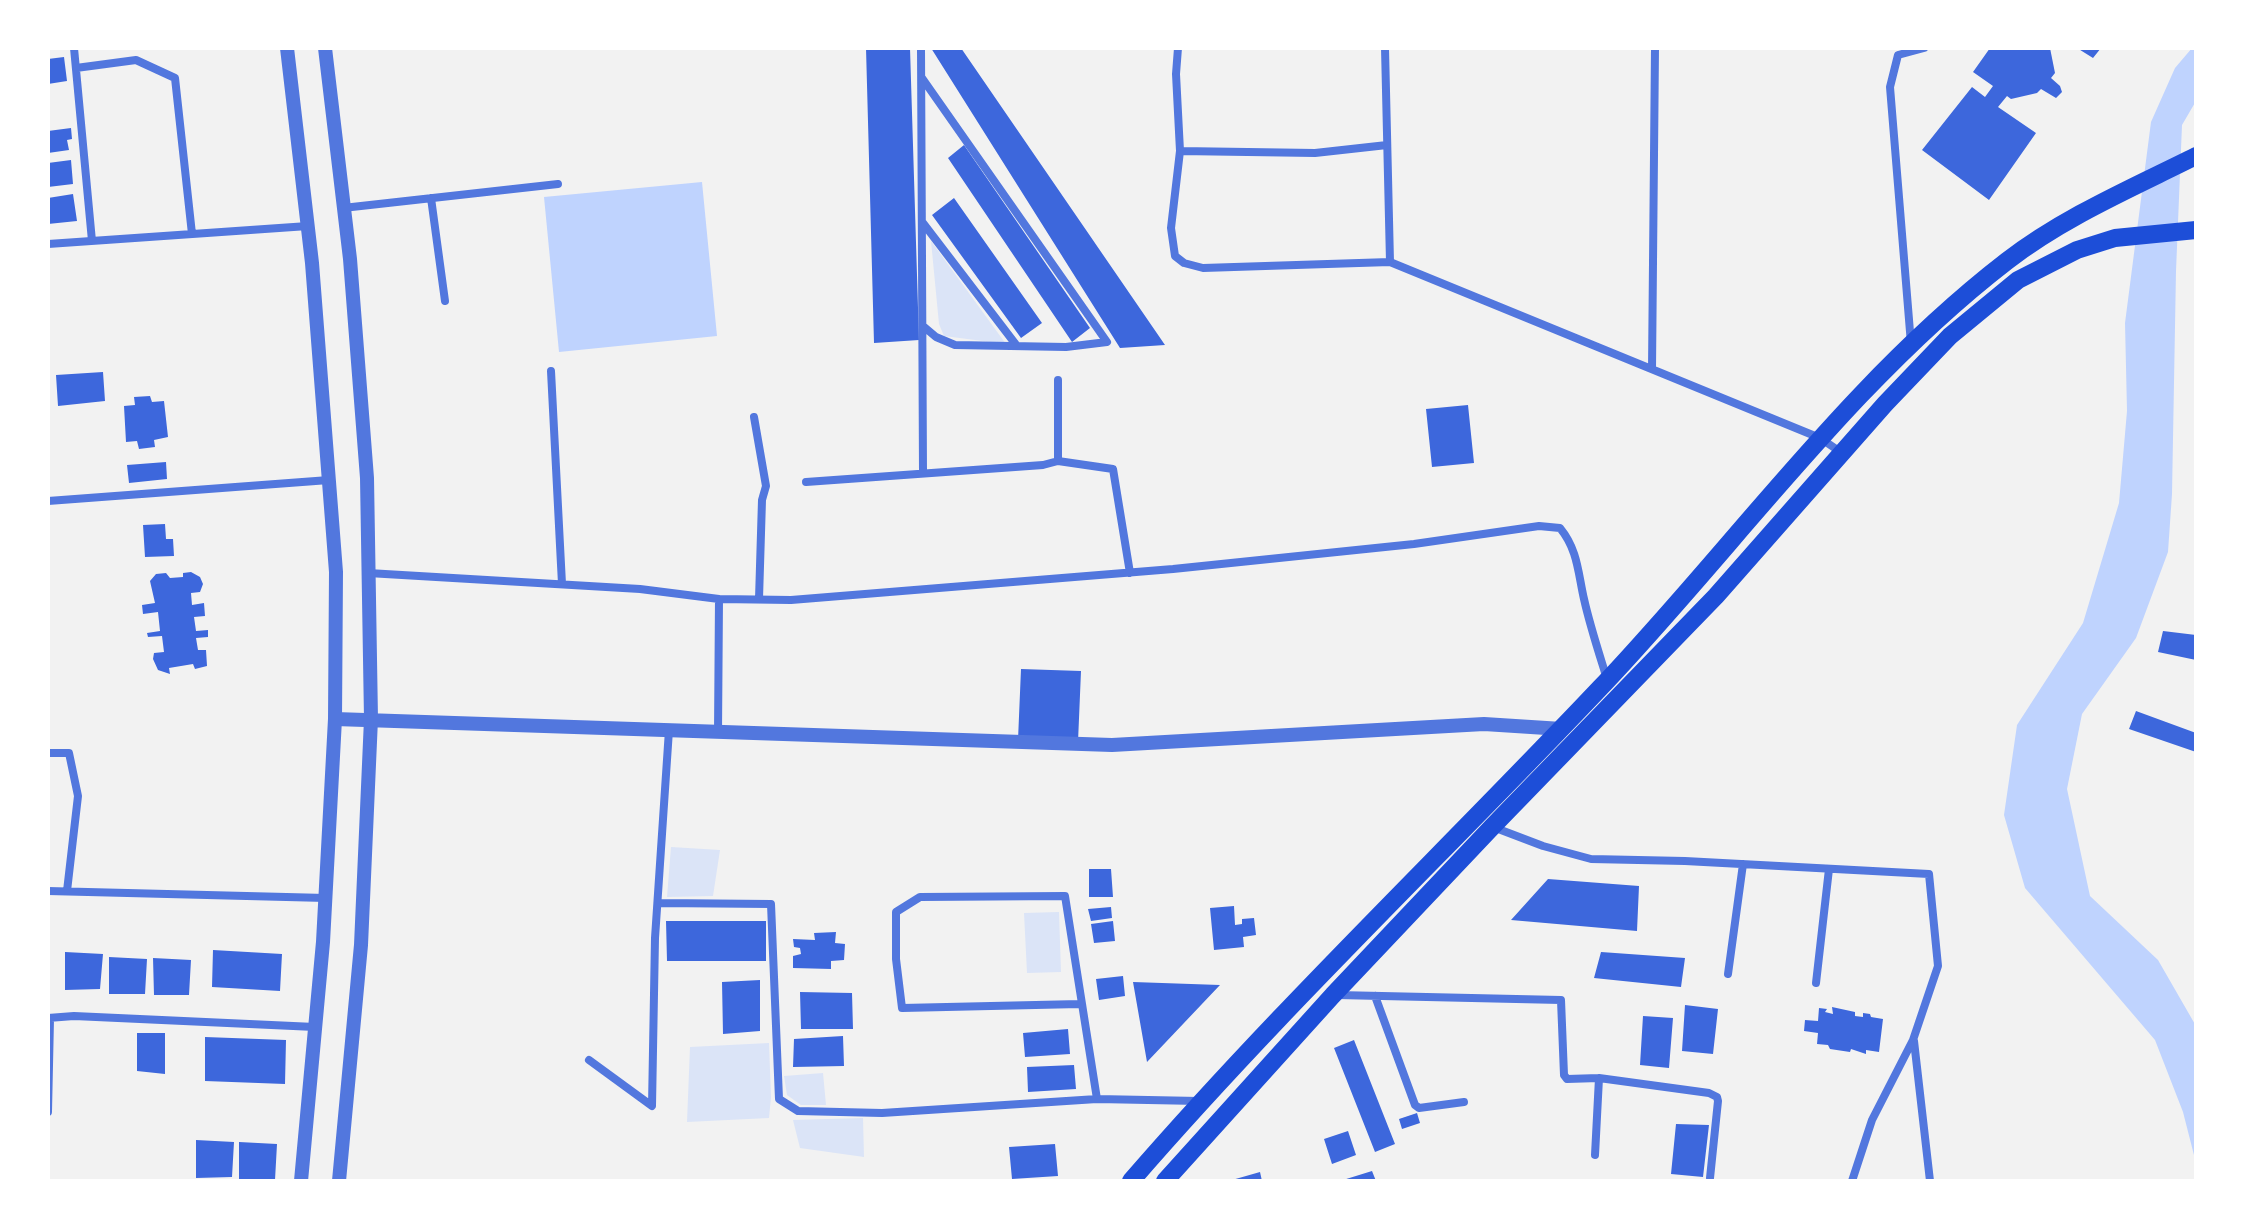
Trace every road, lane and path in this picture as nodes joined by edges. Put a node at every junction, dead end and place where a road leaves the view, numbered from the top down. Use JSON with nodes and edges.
{"nodes":[{"id":1,"x":74,"y":48,"type":"edge"},
{"id":2,"x":287,"y":48,"type":"edge"},
{"id":3,"x":325,"y":48,"type":"edge"},
{"id":4,"x":921,"y":48,"type":"edge"},
{"id":5,"x":1178,"y":48,"type":"edge"},
{"id":6,"x":1385,"y":48,"type":"edge"},
{"id":7,"x":1655,"y":48,"type":"edge"},
{"id":8,"x":1924,"y":48,"type":"edge"},
{"id":9,"x":76,"y":68,"type":"junction"},
{"id":10,"x":922,"y":78,"type":"junction"},
{"id":11,"x":1387,"y":145,"type":"junction"},
{"id":12,"x":1180,"y":151,"type":"junction"},
{"id":13,"x":2196,"y":156,"type":"edge"},
{"id":14,"x":558,"y":184,"type":"dead end"},
{"id":15,"x":431,"y":198,"type":"junction"},
{"id":16,"x":343,"y":208,"type":"junction"},
{"id":17,"x":923,"y":223,"type":"junction"},
{"id":18,"x":308,"y":226,"type":"junction"},
{"id":19,"x":2196,"y":230,"type":"edge"},
{"id":20,"x":192,"y":234,"type":"junction"},
{"id":21,"x":92,"y":241,"type":"junction"},
{"id":22,"x":48,"y":244,"type":"edge"},
{"id":23,"x":1390,"y":262,"type":"junction"},
{"id":24,"x":445,"y":301,"type":"dead end"},
{"id":25,"x":923,"y":326,"type":"junction"},
{"id":26,"x":1911,"y":345,"type":"junction"},
{"id":27,"x":1017,"y":346,"type":"junction"},
{"id":28,"x":1652,"y":369,"type":"junction"},
{"id":29,"x":551,"y":371,"type":"dead end"},
{"id":30,"x":1058,"y":380,"type":"dead end"},
{"id":31,"x":754,"y":417,"type":"dead end"},
{"id":32,"x":1820,"y":438,"type":"junction"},
{"id":33,"x":1842,"y":453,"type":"junction"},
{"id":34,"x":1058,"y":461,"type":"junction"},
{"id":35,"x":923,"y":473,"type":"junction"},
{"id":36,"x":329,"y":480,"type":"junction"},
{"id":37,"x":806,"y":482,"type":"dead end"},
{"id":38,"x":48,"y":501,"type":"edge"},
{"id":39,"x":368,"y":573,"type":"junction"},
{"id":40,"x":1130,"y":573,"type":"junction"},
{"id":41,"x":562,"y":584,"type":"junction"},
{"id":42,"x":719,"y":599,"type":"junction"},
{"id":43,"x":759,"y":599,"type":"junction"},
{"id":44,"x":1608,"y":680,"type":"junction"},
{"id":45,"x":1622,"y":694,"type":"junction"},
{"id":46,"x":335,"y":719,"type":"junction"},
{"id":47,"x":371,"y":719,"type":"junction"},
{"id":48,"x":1562,"y":729,"type":"junction"},
{"id":49,"x":669,"y":730,"type":"junction"},
{"id":50,"x":718,"y":733,"type":"junction"},
{"id":51,"x":48,"y":753,"type":"edge"},
{"id":52,"x":1492,"y":827,"type":"junction"},
{"id":53,"x":1743,"y":864,"type":"junction"},
{"id":54,"x":1829,"y":869,"type":"junction"},
{"id":55,"x":48,"y":891,"type":"edge"},
{"id":56,"x":67,"y":891,"type":"junction"},
{"id":57,"x":326,"y":898,"type":"junction"},
{"id":58,"x":659,"y":903,"type":"junction"},
{"id":59,"x":1728,"y":974,"type":"dead end"},
{"id":60,"x":1816,"y":983,"type":"dead end"},
{"id":61,"x":1333,"y":995,"type":"junction"},
{"id":62,"x":1375,"y":996,"type":"junction"},
{"id":63,"x":1080,"y":1004,"type":"junction"},
{"id":64,"x":49,"y":1018,"type":"edge"},
{"id":65,"x":315,"y":1027,"type":"junction"},
{"id":66,"x":1913,"y":1040,"type":"junction"},
{"id":67,"x":589,"y":1060,"type":"dead end"},
{"id":68,"x":1599,"y":1078,"type":"junction"},
{"id":69,"x":1097,"y":1099,"type":"junction"},
{"id":70,"x":1203,"y":1101,"type":"junction"},
{"id":71,"x":1464,"y":1102,"type":"dead end"},
{"id":72,"x":48,"y":1112,"type":"edge"},
{"id":73,"x":1595,"y":1155,"type":"dead end"},
{"id":74,"x":1710,"y":1178,"type":"dead end"},
{"id":75,"x":301,"y":1181,"type":"edge"},
{"id":76,"x":339,"y":1181,"type":"edge"},
{"id":77,"x":1131,"y":1181,"type":"edge"},
{"id":78,"x":1165,"y":1181,"type":"edge"},
{"id":79,"x":1852,"y":1181,"type":"edge"},
{"id":80,"x":1930,"y":1181,"type":"edge"}],
"edges":[{"from":1,"to":9,"type":"street"},
{"from":2,"to":18,"type":"street"},
{"from":3,"to":16,"type":"street"},
{"from":4,"to":10,"type":"street"},
{"from":5,"to":12,"type":"street"},
{"from":6,"to":11,"type":"street"},
{"from":7,"to":28,"type":"street"},
{"from":8,"to":26,"type":"street"},
{"from":9,"to":20,"type":"street"},
{"from":9,"to":21,"type":"street"},
{"from":10,"to":17,"type":"street"},
{"from":10,"to":27,"type":"street"},
{"from":11,"to":12,"type":"street"},
{"from":11,"to":23,"type":"street"},
{"from":12,"to":23,"type":"street"},
{"from":13,"to":26,"type":"highway"},
{"from":14,"to":15,"type":"street"},
{"from":15,"to":16,"type":"street"},
{"from":15,"to":24,"type":"street"},
{"from":16,"to":39,"type":"street"},
{"from":17,"to":25,"type":"street"},
{"from":17,"to":27,"type":"street"},
{"from":18,"to":20,"type":"street"},
{"from":18,"to":36,"type":"street"},
{"from":19,"to":33,"type":"highway"},
{"from":20,"to":21,"type":"street"},
{"from":21,"to":22,"type":"street"},
{"from":23,"to":28,"type":"street"},
{"from":25,"to":27,"type":"street"},
{"from":25,"to":35,"type":"street"},
{"from":26,"to":32,"type":"highway"},
{"from":28,"to":32,"type":"street"},
{"from":29,"to":41,"type":"street"},
{"from":30,"to":34,"type":"street"},
{"from":31,"to":43,"type":"street"},
{"from":32,"to":33,"type":"street"},
{"from":32,"to":44,"type":"highway"},
{"from":33,"to":45,"type":"highway"},
{"from":34,"to":35,"type":"street"},
{"from":34,"to":40,"type":"street"},
{"from":35,"to":37,"type":"street"},
{"from":36,"to":38,"type":"street"},
{"from":36,"to":46,"type":"street"},
{"from":39,"to":41,"type":"street"},
{"from":39,"to":47,"type":"street"},
{"from":40,"to":43,"type":"street"},
{"from":40,"to":44,"type":"street"},
{"from":41,"to":42,"type":"street"},
{"from":42,"to":43,"type":"street"},
{"from":42,"to":50,"type":"street"},
{"from":44,"to":45,"type":"street"},
{"from":44,"to":48,"type":"highway"},
{"from":45,"to":52,"type":"highway"},
{"from":46,"to":47,"type":"street"},
{"from":46,"to":57,"type":"street"},
{"from":47,"to":49,"type":"street"},
{"from":47,"to":76,"type":"street"},
{"from":48,"to":50,"type":"street"},
{"from":48,"to":70,"type":"highway"},
{"from":49,"to":50,"type":"street"},
{"from":49,"to":58,"type":"street"},
{"from":51,"to":56,"type":"street"},
{"from":52,"to":53,"type":"street"},
{"from":52,"to":61,"type":"highway"},
{"from":53,"to":54,"type":"street"},
{"from":53,"to":59,"type":"street"},
{"from":54,"to":60,"type":"street"},
{"from":54,"to":66,"type":"street"},
{"from":55,"to":56,"type":"street"},
{"from":56,"to":57,"type":"street"},
{"from":57,"to":65,"type":"street"},
{"from":58,"to":67,"type":"street"},
{"from":58,"to":69,"type":"street"},
{"from":61,"to":62,"type":"street"},
{"from":61,"to":78,"type":"highway"},
{"from":62,"to":68,"type":"street"},
{"from":62,"to":71,"type":"street"},
{"from":63,"to":63,"type":"street"},
{"from":63,"to":69,"type":"street"},
{"from":64,"to":65,"type":"street"},
{"from":64,"to":72,"type":"street"},
{"from":65,"to":75,"type":"street"},
{"from":66,"to":79,"type":"street"},
{"from":66,"to":80,"type":"street"},
{"from":68,"to":73,"type":"street"},
{"from":68,"to":74,"type":"street"},
{"from":69,"to":70,"type":"street"},
{"from":70,"to":77,"type":"highway"}]}
